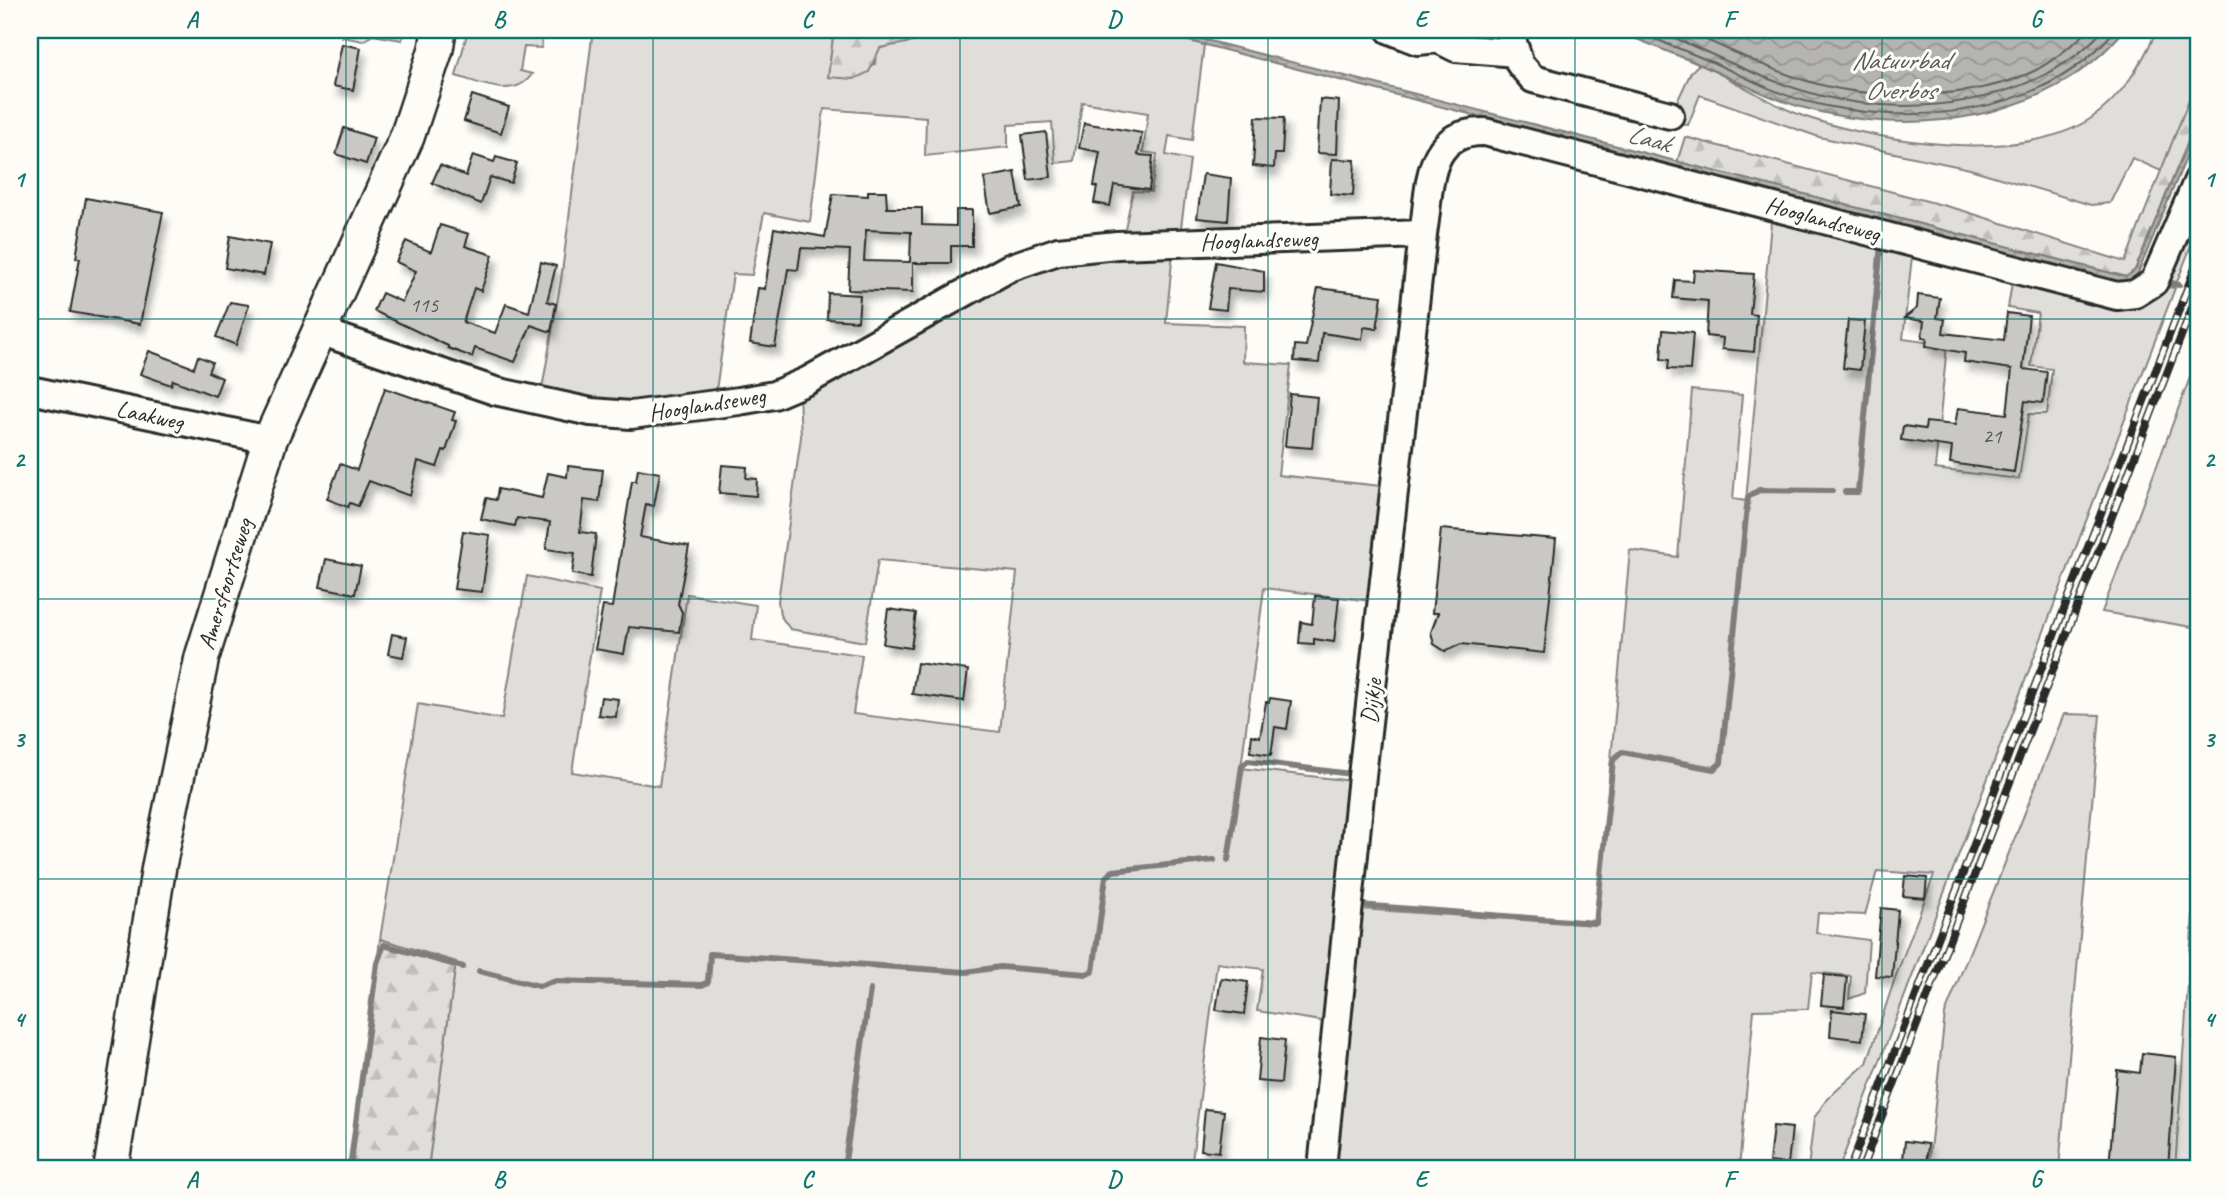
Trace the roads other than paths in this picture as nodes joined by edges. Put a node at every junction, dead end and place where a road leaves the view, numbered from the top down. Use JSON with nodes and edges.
{"nodes":[{"id":1,"x":439,"y":30,"type":"edge"},
{"id":2,"x":1390,"y":30,"type":"edge"},
{"id":3,"x":1436,"y":35,"type":"edge"},
{"id":4,"x":1513,"y":41,"type":"edge"},
{"id":5,"x":1670,"y":115,"type":"dead end"},
{"id":6,"x":2198,"y":180,"type":"edge"},
{"id":7,"x":1423,"y":234,"type":"junction"},
{"id":8,"x":321,"y":327,"type":"junction"},
{"id":9,"x":30,"y":390,"type":"edge"},
{"id":10,"x":270,"y":440,"type":"junction"},
{"id":11,"x":111,"y":1168,"type":"edge"},
{"id":12,"x":1322,"y":1168,"type":"edge"}],
"edges":[{"from":1,"to":8,"type":"main road","name":"Amersfoortseweg"},
{"from":2,"to":3,"type":"street"},
{"from":3,"to":4,"type":"street"},
{"from":4,"to":5,"type":"street"},
{"from":6,"to":7,"type":"street","name":"Hooglandseweg"},
{"from":7,"to":8,"type":"street","name":"Hooglandseweg"},
{"from":7,"to":12,"type":"street","name":"Dijkje"},
{"from":8,"to":10,"type":"main road","name":"Amersfoortseweg"},
{"from":9,"to":10,"type":"street","name":"Laakweg"},
{"from":10,"to":11,"type":"main road","name":"Amersfoortseweg"}]}
